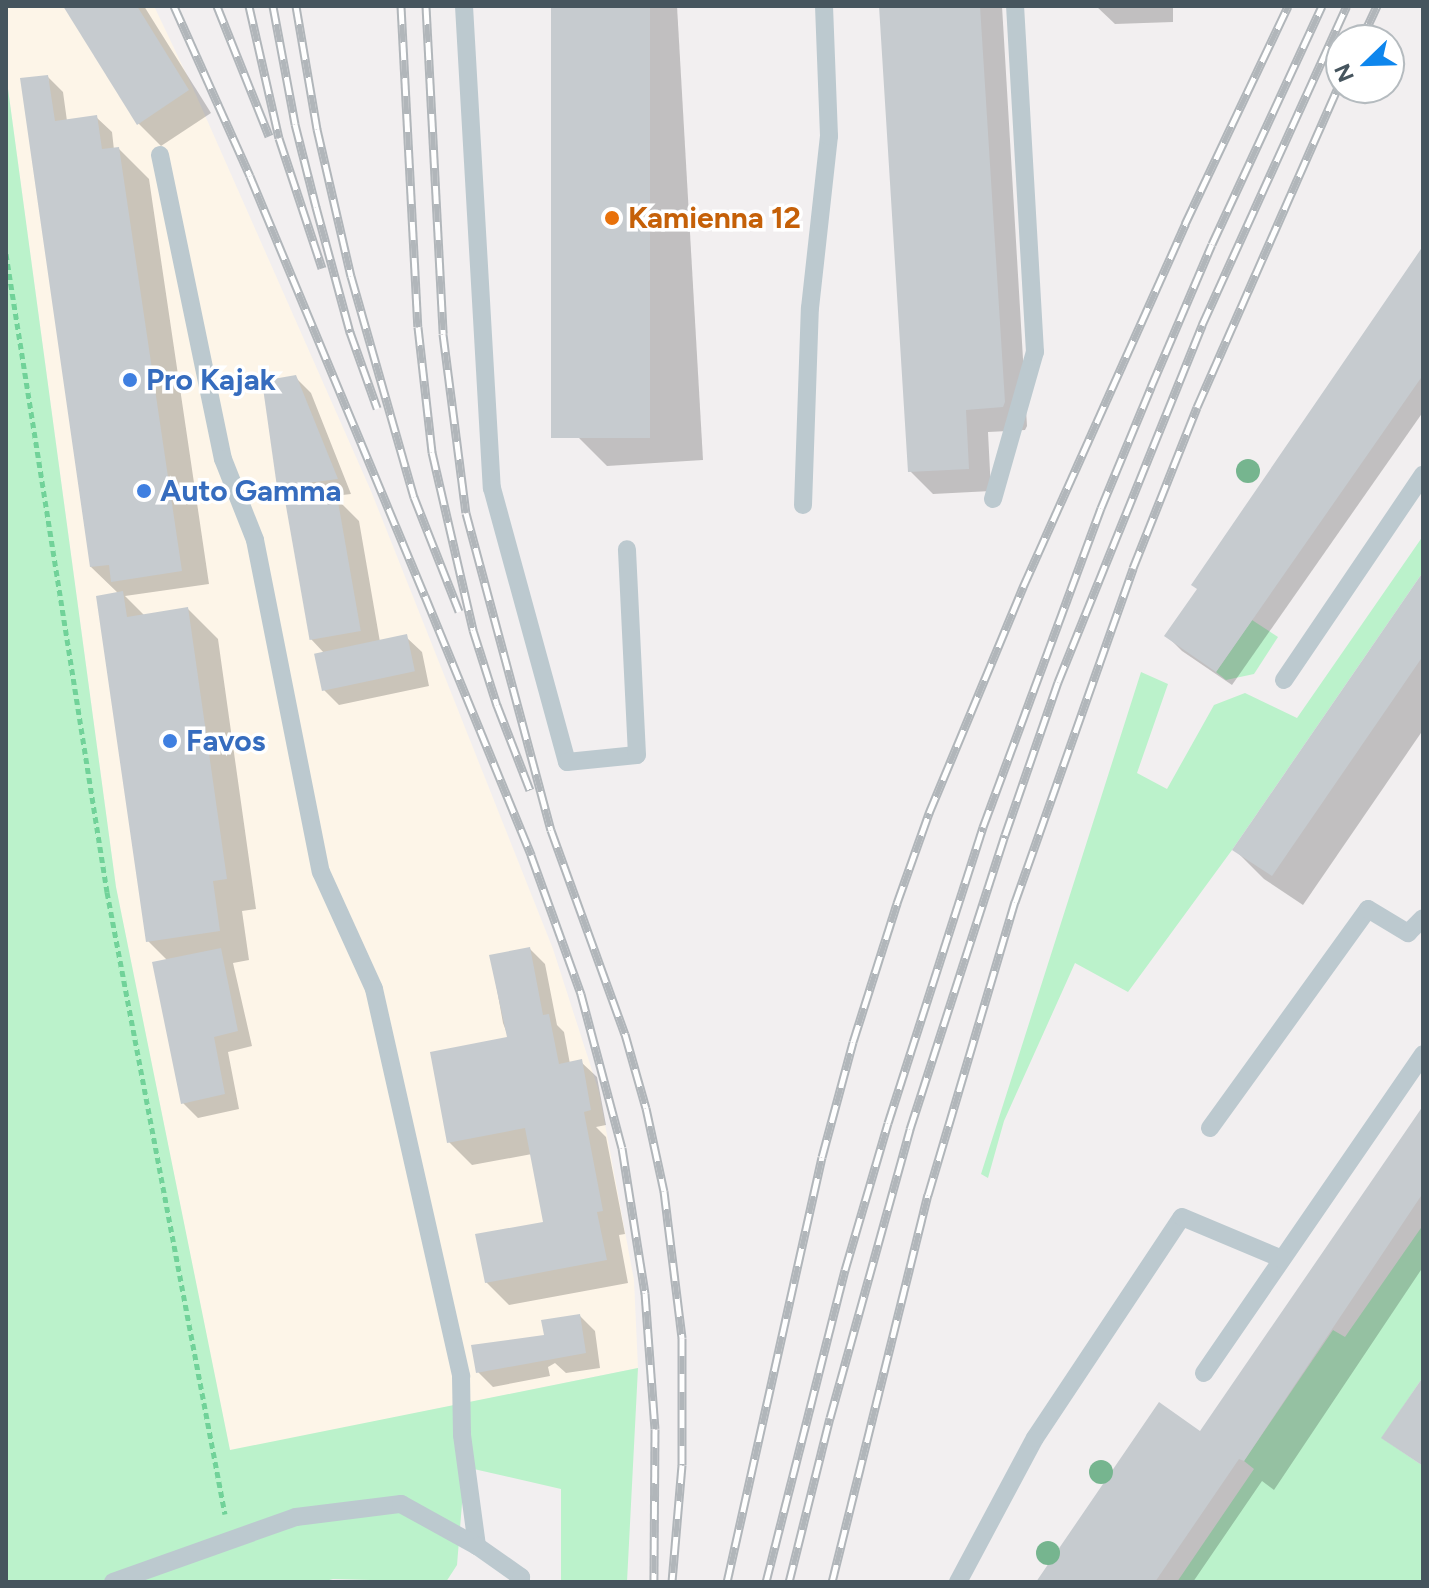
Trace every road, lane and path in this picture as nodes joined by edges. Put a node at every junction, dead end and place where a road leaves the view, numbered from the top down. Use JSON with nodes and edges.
{"nodes":[{"id":1,"x":464,"y":6,"type":"edge"},
{"id":2,"x":824,"y":6,"type":"edge"},
{"id":3,"x":1015,"y":6,"type":"edge"},
{"id":4,"x":160,"y":155,"type":"dead end"},
{"id":5,"x":6,"y":254,"type":"edge"},
{"id":6,"x":1423,"y":475,"type":"edge"},
{"id":7,"x":993,"y":499,"type":"dead end"},
{"id":8,"x":803,"y":505,"type":"dead end"},
{"id":9,"x":627,"y":549,"type":"dead end"},
{"id":10,"x":1284,"y":680,"type":"dead end"},
{"id":11,"x":1423,"y":918,"type":"edge"},
{"id":12,"x":1423,"y":1054,"type":"edge"},
{"id":13,"x":1210,"y":1128,"type":"dead end"},
{"id":14,"x":1282,"y":1259,"type":"junction"},
{"id":15,"x":1204,"y":1373,"type":"dead end"},
{"id":16,"x":230,"y":1543,"type":"junction"},
{"id":17,"x":477,"y":1546,"type":"junction"},
{"id":18,"x":113,"y":1582,"type":"edge"},
{"id":19,"x":521,"y":1582,"type":"edge"},
{"id":20,"x":958,"y":1582,"type":"edge"}],
"edges":[{"from":1,"to":9,"type":"lane"},
{"from":2,"to":8,"type":"lane"},
{"from":3,"to":7,"type":"lane"},
{"from":4,"to":17,"type":"lane"},
{"from":5,"to":16,"type":"path"},
{"from":6,"to":10,"type":"lane"},
{"from":11,"to":13,"type":"lane"},
{"from":12,"to":14,"type":"lane"},
{"from":14,"to":15,"type":"lane"},
{"from":14,"to":20,"type":"lane"},
{"from":16,"to":17,"type":"lane"},
{"from":16,"to":18,"type":"lane"},
{"from":17,"to":19,"type":"lane"}]}
